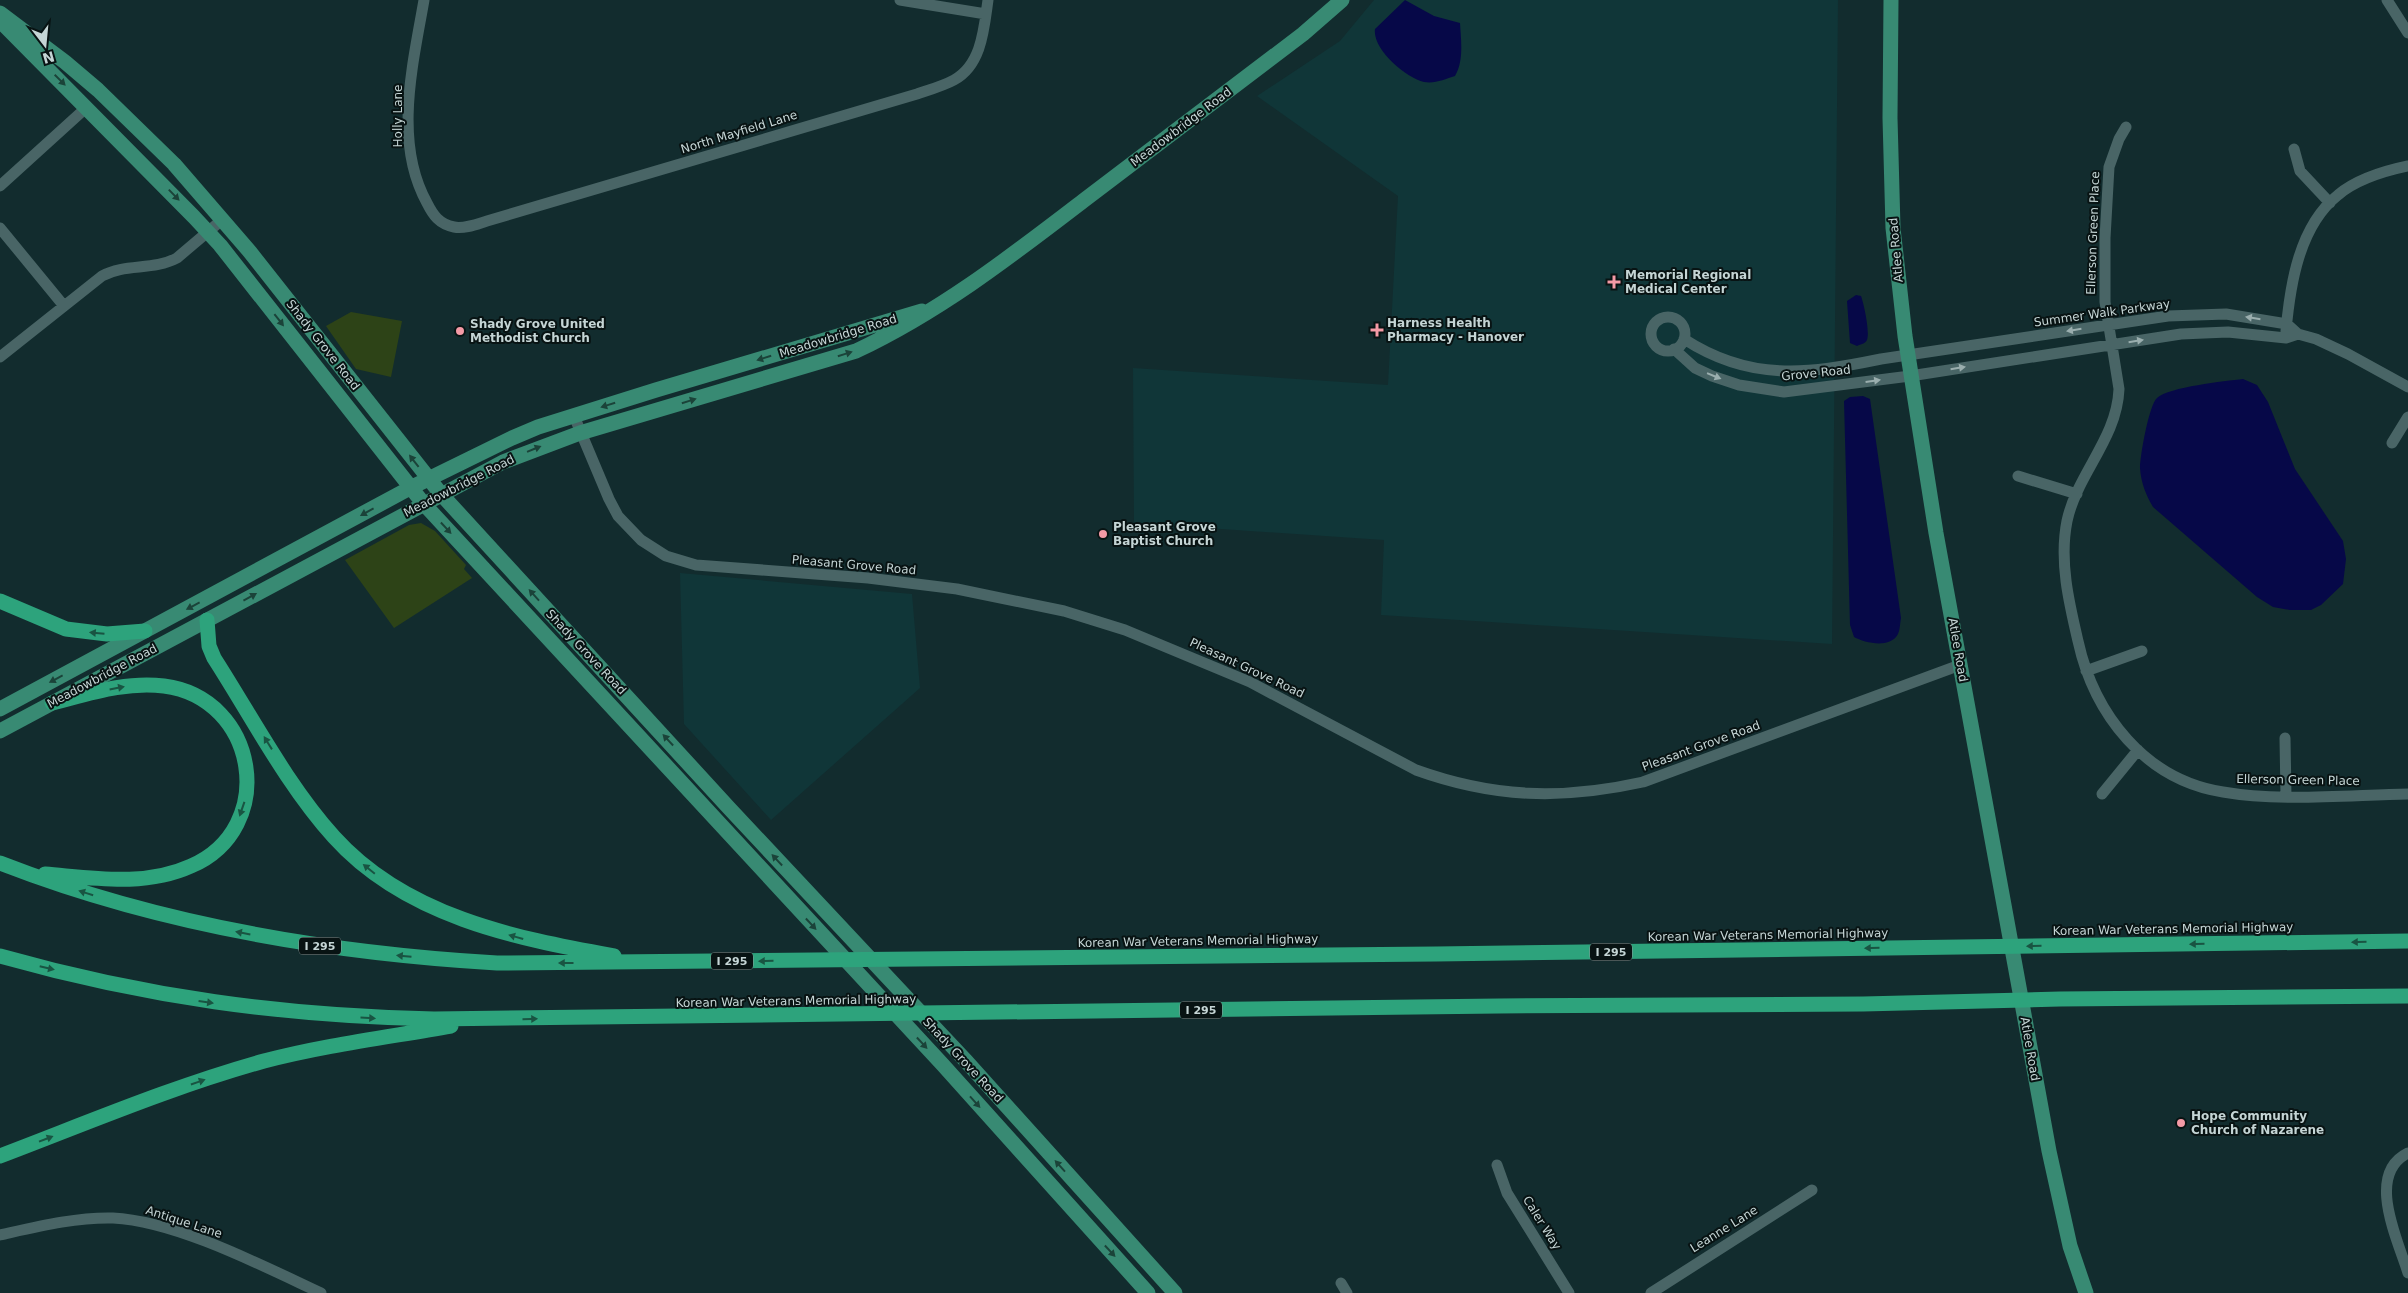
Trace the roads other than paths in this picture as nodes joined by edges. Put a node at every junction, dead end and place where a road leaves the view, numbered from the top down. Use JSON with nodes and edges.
{"nodes":[{"id":1,"x":424,"y":0,"type":"edge"},
{"id":2,"x":900,"y":0,"type":"edge"},
{"id":3,"x":988,"y":0,"type":"edge"},
{"id":4,"x":1342,"y":0,"type":"edge"},
{"id":5,"x":1891,"y":0,"type":"edge"},
{"id":6,"x":2387,"y":0,"type":"edge"},
{"id":7,"x":0,"y":13,"type":"edge"},
{"id":8,"x":986,"y":14,"type":"junction"},
{"id":9,"x":0,"y":21,"type":"edge"},
{"id":10,"x":2406,"y":25,"type":"edge"},
{"id":11,"x":87,"y":107,"type":"junction"},
{"id":12,"x":2126,"y":127,"type":"dead end"},
{"id":13,"x":2294,"y":150,"type":"dead end"},
{"id":14,"x":2408,"y":166,"type":"edge"},
{"id":15,"x":0,"y":186,"type":"edge"},
{"id":16,"x":2330,"y":203,"type":"junction"},
{"id":17,"x":223,"y":219,"type":"junction"},
{"id":18,"x":444,"y":224,"type":"joint"},
{"id":19,"x":0,"y":228,"type":"edge"},
{"id":20,"x":208,"y":232,"type":"junction"},
{"id":21,"x":944,"y":303,"type":"junction"},
{"id":22,"x":64,"y":306,"type":"junction"},
{"id":23,"x":2287,"y":324,"type":"junction"},
{"id":24,"x":2109,"y":325,"type":"junction"},
{"id":25,"x":2298,"y":334,"type":"junction"},
{"id":26,"x":2286,"y":338,"type":"junction"},
{"id":27,"x":1684,"y":339,"type":"junction"},
{"id":28,"x":2112,"y":344,"type":"junction"},
{"id":29,"x":1674,"y":349,"type":"junction"},
{"id":30,"x":1908,"y":356,"type":"junction"},
{"id":31,"x":0,"y":357,"type":"edge"},
{"id":32,"x":1910,"y":376,"type":"junction"},
{"id":33,"x":2408,"y":388,"type":"edge"},
{"id":34,"x":574,"y":416,"type":"junction"},
{"id":35,"x":2408,"y":417,"type":"edge"},
{"id":36,"x":580,"y":433,"type":"junction"},
{"id":37,"x":2392,"y":443,"type":"dead end"},
{"id":38,"x":2018,"y":476,"type":"dead end"},
{"id":39,"x":428,"y":479,"type":"junction"},
{"id":40,"x":410,"y":488,"type":"junction"},
{"id":41,"x":441,"y":494,"type":"junction"},
{"id":42,"x":2077,"y":494,"type":"junction"},
{"id":43,"x":422,"y":503,"type":"junction"},
{"id":44,"x":0,"y":601,"type":"edge"},
{"id":45,"x":207,"y":620,"type":"junction"},
{"id":46,"x":145,"y":631,"type":"junction"},
{"id":47,"x":2142,"y":651,"type":"dead end"},
{"id":48,"x":1960,"y":665,"type":"junction"},
{"id":49,"x":2086,"y":671,"type":"junction"},
{"id":50,"x":52,"y":703,"type":"junction"},
{"id":51,"x":0,"y":709,"type":"edge"},
{"id":52,"x":0,"y":731,"type":"edge"},
{"id":53,"x":2285,"y":738,"type":"dead end"},
{"id":54,"x":2138,"y":750,"type":"junction"},
{"id":55,"x":2102,"y":794,"type":"dead end"},
{"id":56,"x":2408,"y":794,"type":"edge"},
{"id":57,"x":2286,"y":796,"type":"junction"},
{"id":58,"x":0,"y":863,"type":"edge"},
{"id":59,"x":24,"y":872,"type":"junction"},
{"id":60,"x":2408,"y":941,"type":"edge"},
{"id":61,"x":0,"y":956,"type":"edge"},
{"id":62,"x":650,"y":962,"type":"junction"},
{"id":63,"x":2408,"y":996,"type":"edge"},
{"id":64,"x":492,"y":1020,"type":"junction"},
{"id":65,"x":2408,"y":1153,"type":"edge"},
{"id":66,"x":0,"y":1156,"type":"edge"},
{"id":67,"x":1497,"y":1165,"type":"dead end"},
{"id":68,"x":1812,"y":1190,"type":"dead end"},
{"id":69,"x":1092,"y":1202,"type":"junction"},
{"id":70,"x":1077,"y":1216,"type":"junction"},
{"id":71,"x":0,"y":1235,"type":"edge"},
{"id":72,"x":2408,"y":1273,"type":"edge"},
{"id":73,"x":321,"y":1293,"type":"edge"},
{"id":74,"x":1148,"y":1293,"type":"edge"},
{"id":75,"x":1175,"y":1293,"type":"edge"},
{"id":76,"x":1569,"y":1293,"type":"edge"},
{"id":77,"x":1651,"y":1293,"type":"edge"},
{"id":78,"x":2086,"y":1293,"type":"edge"}],
"edges":[{"from":1,"to":18,"type":"street","name":"Holly Lane"},
{"from":2,"to":8,"type":"street"},
{"from":3,"to":8,"type":"street","name":"North Mayfield Lane"},
{"from":4,"to":21,"type":"main road","name":"Meadowbridge Road"},
{"from":5,"to":30,"type":"main road","name":"Atlee Road"},
{"from":6,"to":10,"type":"street"},
{"from":7,"to":17,"type":"main road","name":"Shady Grove Road"},
{"from":8,"to":18,"type":"street","name":"North Mayfield Lane"},
{"from":9,"to":11,"type":"main road","name":"Shady Grove Road","one_way":true},
{"from":11,"to":15,"type":"street"},
{"from":11,"to":20,"type":"main road","name":"Shady Grove Road","one_way":true},
{"from":12,"to":24,"type":"street","name":"Ellerson Green Place"},
{"from":13,"to":16,"type":"street"},
{"from":14,"to":16,"type":"street"},
{"from":16,"to":23,"type":"street"},
{"from":17,"to":20,"type":"street"},
{"from":39,"to":17,"type":"main road","name":"Shady Grove Road","one_way":true},
{"from":19,"to":22,"type":"street"},
{"from":20,"to":22,"type":"street"},
{"from":20,"to":40,"type":"main road","name":"Shady Grove Road","one_way":true},
{"from":21,"to":34,"type":"main road","name":"Meadowbridge Road","one_way":true},
{"from":36,"to":21,"type":"main road","name":"Meadowbridge Road","one_way":true},
{"from":22,"to":31,"type":"street"},
{"from":23,"to":24,"type":"street","name":"Summer Walk Parkway","one_way":true},
{"from":23,"to":25,"type":"street"},
{"from":23,"to":26,"type":"street"},
{"from":24,"to":28,"type":"street","name":"Ellerson Green Place"},
{"from":24,"to":30,"type":"street","name":"Summer Walk Parkway","one_way":true},
{"from":25,"to":26,"type":"street"},
{"from":25,"to":33,"type":"street"},
{"from":28,"to":26,"type":"street","one_way":true},
{"from":27,"to":29,"type":"street"},
{"from":27,"to":29,"type":"street","name":"Grove Road"},
{"from":27,"to":30,"type":"street","name":"Grove Road"},
{"from":32,"to":28,"type":"street","one_way":true},
{"from":28,"to":42,"type":"street","name":"Ellerson Green Place"},
{"from":29,"to":32,"type":"street","name":"Grove Road","one_way":true},
{"from":30,"to":32,"type":"main road","name":"Atlee Road"},
{"from":32,"to":48,"type":"main road","name":"Atlee Road"},
{"from":34,"to":36,"type":"street","name":"Pleasant Grove Road"},
{"from":34,"to":39,"type":"main road","name":"Meadowbridge Road"},
{"from":35,"to":37,"type":"street"},
{"from":41,"to":36,"type":"main road","name":"Meadowbridge Road","one_way":true},
{"from":36,"to":48,"type":"street","name":"Pleasant Grove Road"},
{"from":38,"to":42,"type":"street"},
{"from":39,"to":40,"type":"main road","name":"Meadowbridge Road"},
{"from":39,"to":41,"type":"main road","name":"Shady Grove Road"},
{"from":40,"to":43,"type":"main road","name":"Shady Grove Road"},
{"from":40,"to":46,"type":"main road","name":"Meadowbridge Road","one_way":true},
{"from":41,"to":43,"type":"main road","name":"Meadowbridge Road"},
{"from":69,"to":41,"type":"main road","name":"Shady Grove Road","one_way":true},
{"from":42,"to":49,"type":"street","name":"Ellerson Green Place"},
{"from":45,"to":43,"type":"main road","name":"Meadowbridge Road","one_way":true},
{"from":43,"to":70,"type":"main road","name":"Shady Grove Road","one_way":true},
{"from":46,"to":44,"type":"highway","one_way":true},
{"from":45,"to":50,"type":"main road","name":"Meadowbridge Road"},
{"from":62,"to":45,"type":"highway","one_way":true},
{"from":46,"to":51,"type":"main road","name":"Meadowbridge Road","one_way":true},
{"from":47,"to":49,"type":"street"},
{"from":48,"to":78,"type":"main road","name":"Atlee Road"},
{"from":49,"to":54,"type":"street","name":"Ellerson Green Place"},
{"from":50,"to":52,"type":"main road","name":"Meadowbridge Road"},
{"from":50,"to":59,"type":"highway","one_way":true},
{"from":53,"to":57,"type":"street"},
{"from":54,"to":55,"type":"street"},
{"from":54,"to":57,"type":"street","name":"Ellerson Green Place"},
{"from":56,"to":57,"type":"street","name":"Ellerson Green Place"},
{"from":58,"to":59,"type":"highway","name":"Korean War Veterans Memorial Highway","number":"I 295"},
{"from":62,"to":59,"type":"highway","name":"Korean War Veterans Memorial Highway","number":"I 295","one_way":true},
{"from":60,"to":62,"type":"highway","name":"Korean War Veterans Memorial Highway","number":"I 295","one_way":true},
{"from":61,"to":64,"type":"highway","name":"Korean War Veterans Memorial Highway","number":"I 295","one_way":true},
{"from":64,"to":63,"type":"highway","name":"Korean War Veterans Memorial Highway","number":"I 295","one_way":true},
{"from":66,"to":64,"type":"highway","one_way":true},
{"from":65,"to":72,"type":"street"},
{"from":67,"to":76,"type":"street","name":"Caler Way"},
{"from":68,"to":77,"type":"street","name":"Leanne Lane"},
{"from":69,"to":70,"type":"main road"},
{"from":69,"to":75,"type":"main road","name":"Shady Grove Road"},
{"from":70,"to":74,"type":"main road","name":"Shady Grove Road","one_way":true},
{"from":71,"to":73,"type":"street","name":"Antique Lane"}]}
